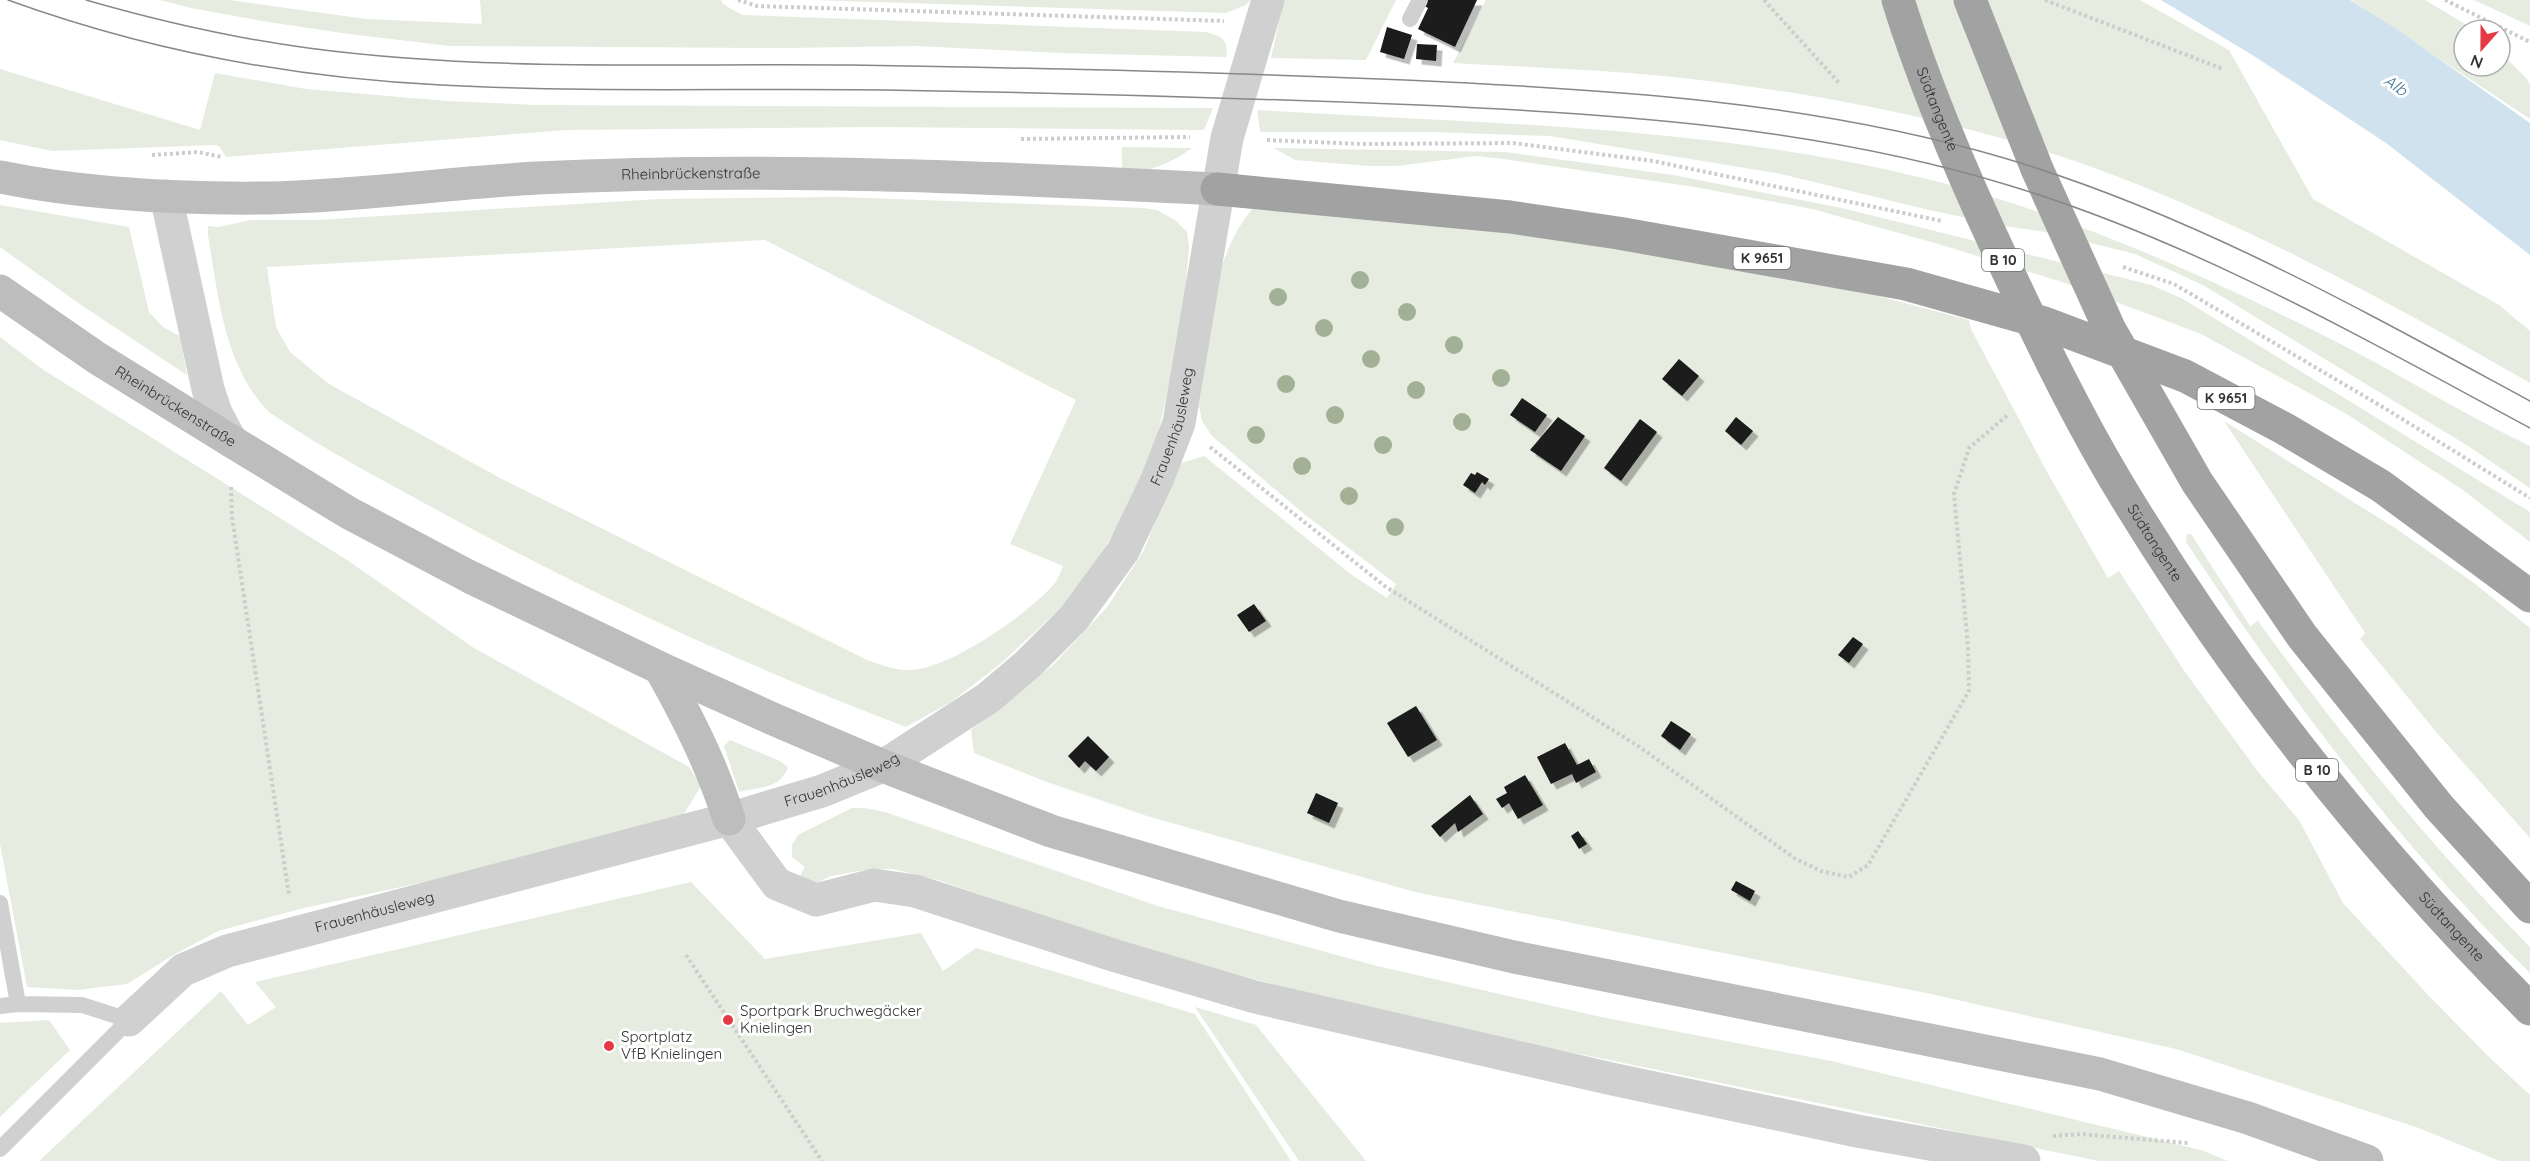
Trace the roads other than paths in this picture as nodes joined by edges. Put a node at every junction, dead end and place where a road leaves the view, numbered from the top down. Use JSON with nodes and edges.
{"nodes":[{"id":1,"x":1420,"y":0,"type":"edge"},
{"id":2,"x":1898,"y":0,"type":"edge"},
{"id":3,"x":1970,"y":0,"type":"edge"},
{"id":4,"x":1265,"y":11,"type":"edge"},
{"id":5,"x":1410,"y":19,"type":"dead end"},
{"id":6,"x":0,"y":177,"type":"edge"},
{"id":7,"x":1217,"y":189,"type":"junction"},
{"id":8,"x":166,"y":196,"type":"junction"},
{"id":9,"x":0,"y":291,"type":"edge"},
{"id":10,"x":231,"y":441,"type":"junction"},
{"id":11,"x":2530,"y":596,"type":"edge"},
{"id":12,"x":660,"y":668,"type":"junction"},
{"id":13,"x":883,"y":766,"type":"junction"},
{"id":14,"x":729,"y":819,"type":"junction"},
{"id":15,"x":0,"y":903,"type":"edge"},
{"id":16,"x":2530,"y":907,"type":"edge"},
{"id":17,"x":18,"y":1004,"type":"junction"},
{"id":18,"x":0,"y":1006,"type":"edge"},
{"id":19,"x":2530,"y":1009,"type":"edge"},
{"id":20,"x":129,"y":1020,"type":"junction"},
{"id":21,"x":0,"y":1149,"type":"edge"},
{"id":22,"x":2018,"y":1160,"type":"edge"},
{"id":23,"x":2367,"y":1161,"type":"edge"}],
"edges":[{"from":1,"to":5,"type":"lane"},
{"from":2,"to":19,"type":"highway","name":"Südtangente","number":"B 10"},
{"from":3,"to":16,"type":"highway"},
{"from":4,"to":7,"type":"street","name":"Frauenhäusleweg"},
{"from":6,"to":8,"type":"main road","name":"Rheinbrückenstraße","number":"K 9651"},
{"from":7,"to":8,"type":"main road","name":"Rheinbrückenstraße","number":"K 9651"},
{"from":7,"to":11,"type":"highway","number":"K 9651"},
{"from":7,"to":13,"type":"street","name":"Frauenhäusleweg"},
{"from":8,"to":10,"type":"street","name":"Rheinbrückenstraße"},
{"from":9,"to":10,"type":"main road","name":"Rheinbrückenstraße"},
{"from":10,"to":12,"type":"main road"},
{"from":12,"to":13,"type":"main road"},
{"from":12,"to":14,"type":"main road"},
{"from":13,"to":14,"type":"street","name":"Frauenhäusleweg"},
{"from":13,"to":23,"type":"main road"},
{"from":14,"to":20,"type":"street","name":"Frauenhäusleweg"},
{"from":14,"to":22,"type":"street"},
{"from":15,"to":17,"type":"lane"},
{"from":17,"to":18,"type":"lane"},
{"from":17,"to":20,"type":"lane"},
{"from":20,"to":21,"type":"lane","name":"Frauenhäusleweg"}]}
